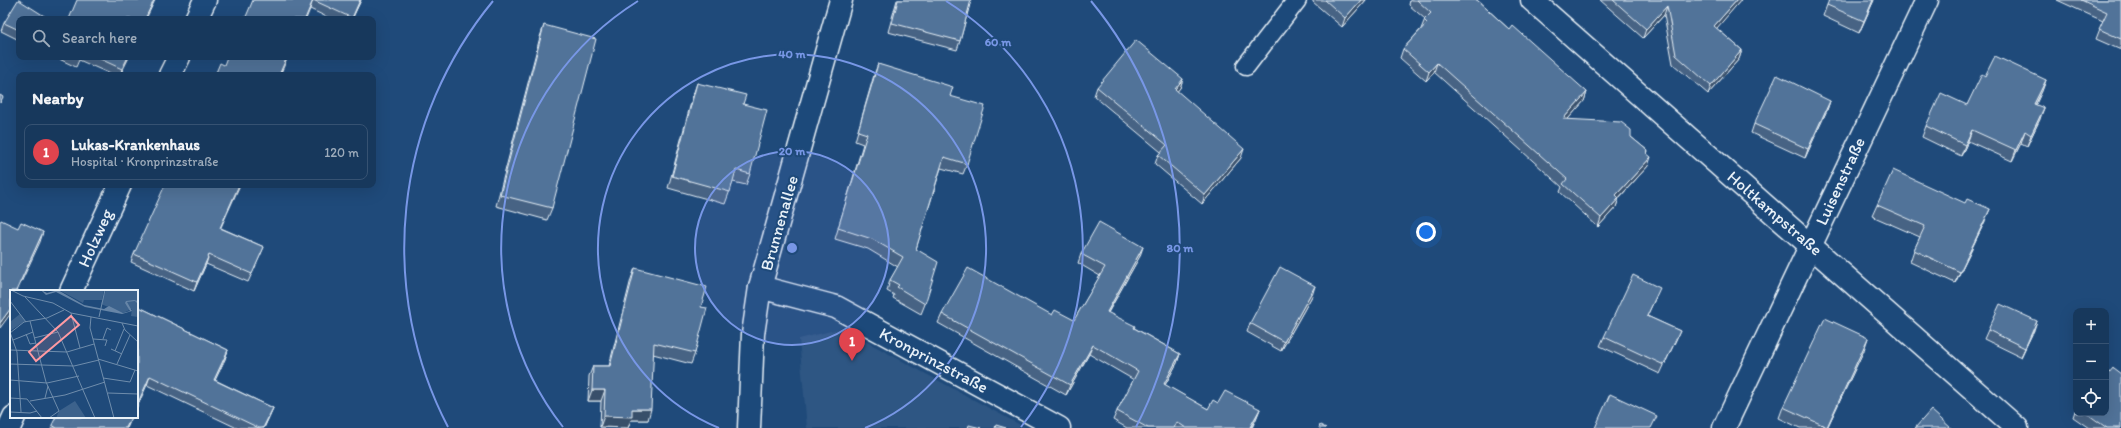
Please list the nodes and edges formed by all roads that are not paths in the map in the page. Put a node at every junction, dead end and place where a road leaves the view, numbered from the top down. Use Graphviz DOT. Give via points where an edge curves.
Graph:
graph roads {
  1 [pos="205,0"];
  2 [pos="841,0"];
  3 [pos="1297,0"];
  4 [pos="1532,0"];
  5 [pos="1926,0"];
  6 [pos="197,16"];
  7 [pos="178,60"];
  8 [pos="1246,66"];
  9 [pos="172,72"];
  10 [pos="119,188"];
  11 [pos="1810,245"];
  12 [pos="760,288"];
  13 [pos="71,290"];
  14 [pos="14,418"];
  15 [pos="9,428"];
  16 [pos="749,428"];
  17 [pos="1058,428"];
  18 [pos="1724,428"];
  19 [pos="2017,428"];
  1 -- 6 [label="street"];
  2 -- 12 [label="street, Brunnenallee"];
  3 -- 8 [label="lane"];
  4 -- 11 [label="street, Holtkampstraße"];
  5 -- 11 [label="street, Luisenstraße"];
  7 -- 9 [label="street"];
  10 -- 13 [label="street, Holzweg"];
  11 -- 18 [label="street, Luisenstraße"];
  11 -- 19 [label="street, Holtkampstraße"];
  12 -- 16 [label="street, Brunnenallee" via="753,334"];
  12 -- 17 [label="street, Kronprinzstraße" via="836,307"];
  14 -- 15 [label="street"];
}
